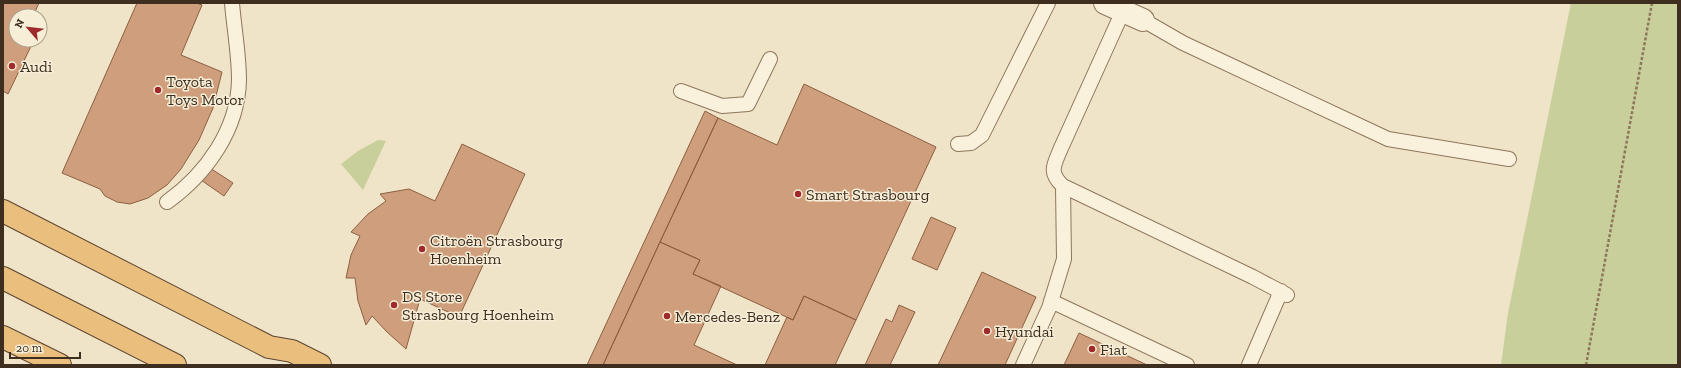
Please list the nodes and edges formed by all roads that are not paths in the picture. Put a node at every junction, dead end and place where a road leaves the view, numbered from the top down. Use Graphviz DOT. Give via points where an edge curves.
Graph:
graph roads {
  1 [pos="232,3"];
  2 [pos="1048,3"];
  3 [pos="1114,7"];
  4 [pos="1143,20"];
  5 [pos="770,59"];
  6 [pos="681,91"];
  7 [pos="958,144"];
  8 [pos="1508,159"];
  9 [pos="1063,186"];
  10 [pos="167,202"];
  11 [pos="3,211"];
  12 [pos="3,278"];
  13 [pos="1051,301"];
  14 [pos="3,337"];
  15 [pos="269,347"];
  16 [pos="60,365"];
  17 [pos="175,365"];
  18 [pos="290,365"];
  19 [pos="320,365"];
  20 [pos="1023,365"];
  21 [pos="1187,365"];
  22 [pos="1249,365"];
  1 -- 10 [label="lane" via="238,81 229,124 213,156 202,170 182,192"];
  2 -- 7 [label="lane" via="982,135 971,143"];
  3 -- 4 [label="street"];
  3 -- 9 [label="lane" via="1052,168 1055,178"];
  4 -- 8 [label="lane" via="1183,43 1388,139"];
  5 -- 6 [label="lane" via="748,104 722,106"];
  9 -- 13 [label="lane" via="1064,259"];
  9 -- 22 [label="lane" via="1284,293"];
  11 -- 15 [label="highway"];
  12 -- 17 [label="highway"];
  13 -- 20 [label="lane"];
  13 -- 21 [label="lane"];
  14 -- 16 [label="highway"];
  15 -- 18 [label="highway"];
  15 -- 19 [label="highway" via="292,351"];
}
